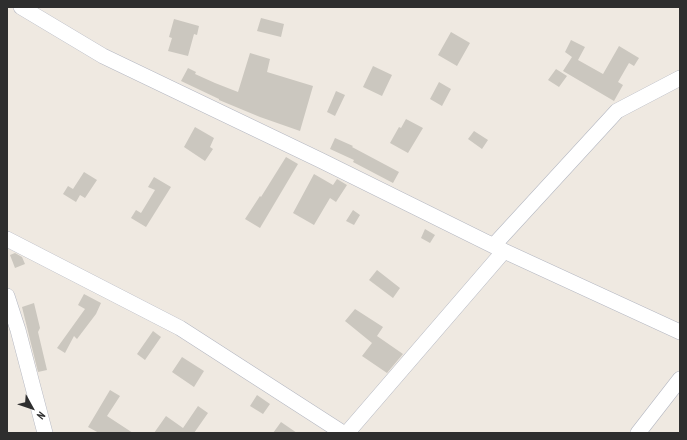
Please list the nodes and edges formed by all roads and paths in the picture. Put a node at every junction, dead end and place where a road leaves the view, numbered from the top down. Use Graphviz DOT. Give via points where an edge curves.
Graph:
graph roads {
  1 [pos="21,7"];
  2 [pos="680,78"];
  3 [pos="7,239"];
  4 [pos="499,248"];
  5 [pos="7,296"];
  6 [pos="680,332"];
  7 [pos="680,379"];
  8 [pos="45,433"];
  9 [pos="343,433"];
  10 [pos="347,433"];
  11 [pos="638,433"];
  1 -- 4 [label="street" via="103,56"];
  2 -- 4 [label="street" via="617,111"];
  3 -- 9 [label="street" via="180,328"];
  4 -- 6 [label="street"];
  4 -- 10 [label="street"];
  5 -- 8 [label="street"];
  7 -- 11 [label="street"];
}
